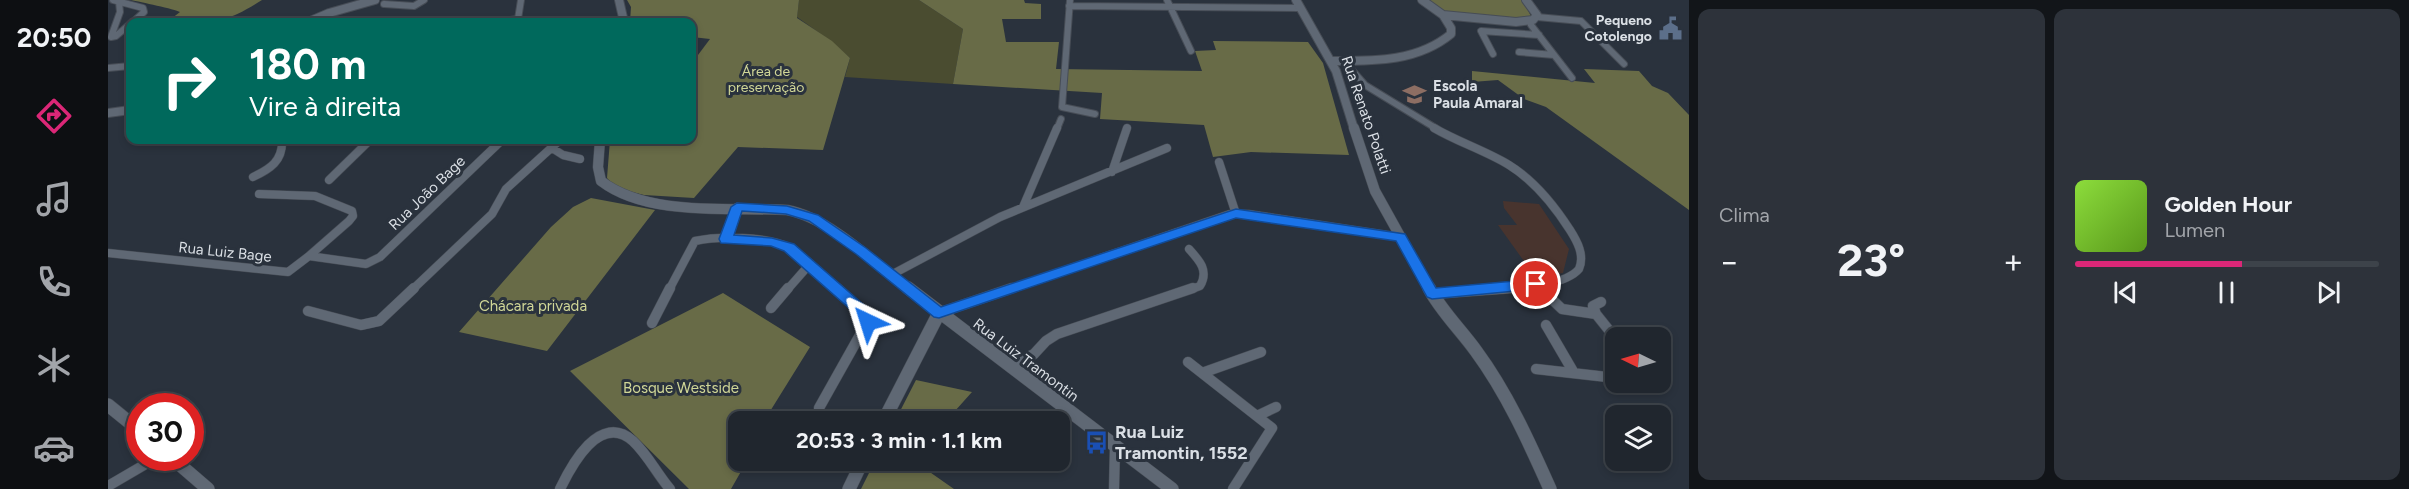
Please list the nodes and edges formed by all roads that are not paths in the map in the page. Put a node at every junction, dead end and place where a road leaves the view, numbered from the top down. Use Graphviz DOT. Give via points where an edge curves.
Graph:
graph roads {
  1 [pos="375,0"];
  2 [pos="424,0"];
  3 [pos="521,0"];
  4 [pos="619,0"];
  5 [pos="1167,0"];
  6 [pos="1422,0"];
  7 [pos="1526,0"];
  8 [pos="116,1"];
  9 [pos="1069,3"];
  10 [pos="1127,3"];
  11 [pos="384,4"];
  12 [pos="1297,4"];
  13 [pos="1171,7"];
  14 [pos="1443,15"];
  15 [pos="1537,17"];
  16 [pos="137,18"];
  17 [pos="317,18"];
  18 [pos="518,18"];
  19 [pos="623,18"];
  20 [pos="1496,20"];
  21 [pos="1531,25"];
  22 [pos="126,28"];
  23 [pos="1504,32"];
  24 [pos="1539,35"];
  25 [pos="1191,51"];
  26 [pos="1519,51"];
  27 [pos="1493,54"];
  28 [pos="1554,54"];
  29 [pos="1332,61"];
  30 [pos="1344,61"];
  31 [pos="1624,64"];
  32 [pos="126,66"];
  33 [pos="108,68"];
  34 [pos="1336,71"];
  35 [pos="1350,72"];
  36 [pos="1572,78"];
  37 [pos="126,111"];
  38 [pos="108,113"];
  39 [pos="1095,114"];
  40 [pos="1061,119"];
  41 [pos="1127,128"];
  42 [pos="282,144"];
  43 [pos="366,144"];
  44 [pos="498,144"];
  45 [pos="556,144"];
  46 [pos="600,144"];
  47 [pos="552,148"];
  48 [pos="1167,148"];
  49 [pos="580,159"];
  50 [pos="1219,162"];
  51 [pos="1112,172"];
  52 [pos="253,177"];
  53 [pos="328,180"];
  54 [pos="259,194"];
  55 [pos="737,207"];
  56 [pos="1023,207"];
  57 [pos="1236,214"];
  58 [pos="1400,237"];
  59 [pos="726,239"];
  60 [pos="1189,249"];
  61 [pos="108,253"];
  62 [pos="309,256"];
  63 [pos="809,265"];
  64 [pos="891,275"];
  65 [pos="1536,284"];
  66 [pos="1432,294"];
  67 [pos="1601,302"];
  68 [pos="771,308"];
  69 [pos="308,311"];
  70 [pos="939,313"];
  71 [pos="1596,314"];
  72 [pos="652,323"];
  73 [pos="1546,326"];
  74 [pos="1606,327"];
  75 [pos="1261,352"];
  76 [pos="1188,362"];
  77 [pos="1008,366"];
  78 [pos="1536,369"];
  79 [pos="1202,373"];
  80 [pos="1574,373"];
  81 [pos="1605,377"];
  82 [pos="108,406"];
  83 [pos="1276,407"];
  84 [pos="819,408"];
  85 [pos="889,411"];
  86 [pos="1257,416"];
  87 [pos="126,420"];
  88 [pos="1115,446"];
  89 [pos="134,471"];
  90 [pos="187,471"];
  91 [pos="858,471"];
  92 [pos="108,486"];
  93 [pos="208,489"];
  94 [pos="560,489"];
  95 [pos="670,489"];
  96 [pos="849,489"];
  97 [pos="1114,489"];
  98 [pos="1172,489"];
  99 [pos="1233,489"];
  100 [pos="1550,489"];
  1 -- 17 [label="main road"];
  2 -- 11 [label="street" via="414,6"];
  3 -- 18 [label="street"];
  4 -- 19 [label="main road"];
  5 -- 13 [label="street"];
  6 -- 14 [label="main road"];
  7 -- 15 [label="main road"];
  8 -- 16 [label="street" via="143,8"];
  8 -- 22 [label="street" via="120,12 111,37"];
  9 -- 10 [label="street"];
  9 -- 39 [label="street" via="1063,108"];
  10 -- 13 [label="street"];
  12 -- 13 [label="street"];
  12 -- 29 [label="main road, Rua Renato Polatti"];
  13 -- 25 [label="street"];
  14 -- 20 [label="main road"];
  14 -- 30 [label="main road" via="1450,34 1421,51 1395,59"];
  15 -- 20 [label="main road" via="1525,22"];
  15 -- 31 [label="street" via="1581,21"];
  20 -- 23 [label="street"];
  21 -- 24 [label="street"];
  23 -- 24 [label="street"];
  23 -- 27 [label="street" via="1481,31"];
  24 -- 28 [label="street"];
  26 -- 28 [label="street"];
  28 -- 36 [label="street"];
  29 -- 30 [label="main road"];
  29 -- 34 [label="main road, Rua Renato Polatti"];
  30 -- 35 [label="street"];
  32 -- 33 [label="street"];
  34 -- 35 [label="street"];
  34 -- 58 [label="main road, Rua Renato Polatti" via="1369,176"];
  35 -- 65 [label="street" via="1440,131 1509,165 1535,186 1574,237 1582,261 1568,278"];
  37 -- 38 [label="main road"];
  40 -- 56 [label="street"];
  41 -- 51 [label="street"];
  42 -- 52 [label="street" via="280,159"];
  43 -- 53 [label="street"];
  44 -- 62 [label="street, Rua João Bage" via="377,260 369,263"];
  45 -- 47 [label="street"];
  46 -- 55 [label="main road, Rua Luiz Tramontin" via="598,175 612,192 644,202"];
  47 -- 49 [label="street"];
  47 -- 69 [label="street" via="506,189 492,214 379,321 361,324"];
  48 -- 51 [label="street"];
  50 -- 57 [label="street"];
  51 -- 56 [label="street"];
  54 -- 62 [label="street, Rua Luiz Bage" via="315,196 352,211 349,221"];
  55 -- 59 [label="street"];
  55 -- 64 [label="main road, Rua Luiz Tramontin" via="804,213"];
  56 -- 64 [label="street"];
  57 -- 58 [label="street"];
  57 -- 70 [label="street"];
  58 -- 66 [label="main road, Rua Renato Polatti"];
  59 -- 63 [label="street" via="778,243"];
  59 -- 72 [label="street" via="693,243"];
  60 -- 77 [label="street" via="1204,268 1205,278 1200,286 1057,334 1034,354"];
  61 -- 62 [label="street, Rua Luiz Bage" via="288,272"];
  63 -- 68 [label="street"];
  63 -- 84 [label="street" via="869,319"];
  64 -- 70 [label="main road, Rua Luiz Tramontin"];
  65 -- 66 [label="street"];
  65 -- 71 [label="street" via="1562,309"];
  66 -- 100 [label="main road, Rua Renato Polatti" via="1498,386"];
  67 -- 71 [label="street" via="1593,306"];
  70 -- 77 [label="main road, Rua Luiz Tramontin"];
  70 -- 85 [label="main road"];
  71 -- 74 [label="street"];
  73 -- 80 [label="street"];
  75 -- 79 [label="street"];
  76 -- 79 [label="street"];
  77 -- 88 [label="main road, Rua Luiz Tramontin"];
  78 -- 80 [label="street"];
  79 -- 86 [label="street"];
  80 -- 81 [label="street"];
  82 -- 87 [label="main road"];
  83 -- 86 [label="street"];
  86 -- 99 [label="street" via="1272,428"];
  88 -- 97 [label="street"];
  88 -- 98 [label="main road, Rua Luiz Tramontin"];
  89 -- 92 [label="street"];
  90 -- 93 [label="main road"];
  91 -- 96 [label="main road"];
  94 -- 95 [label="street" via="590,441 615,434 627,435 637,445"];
}
